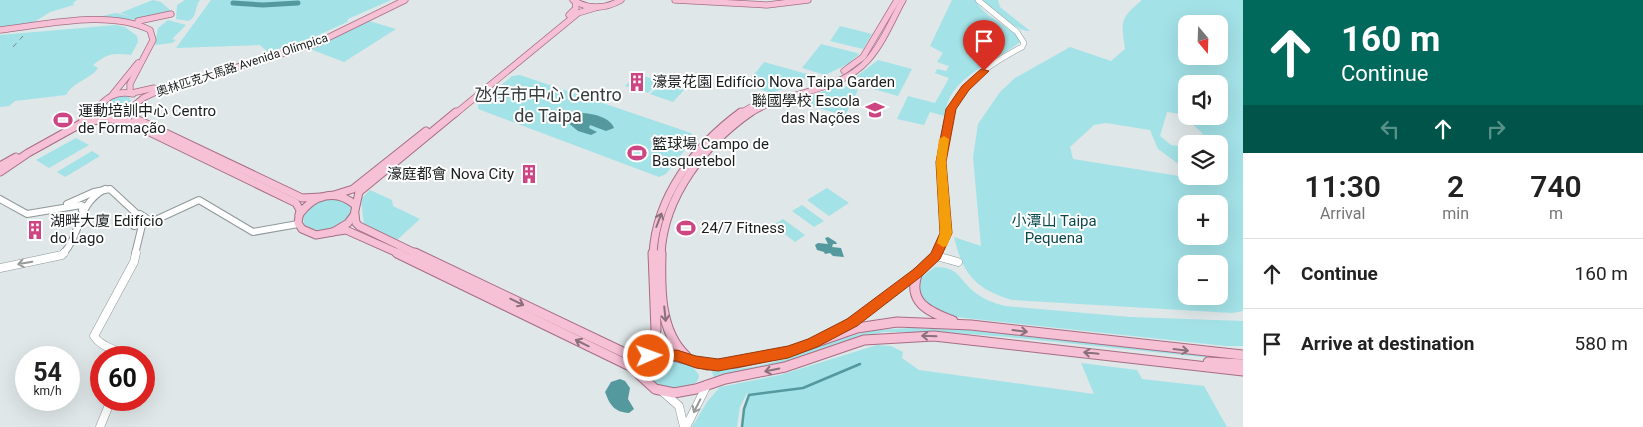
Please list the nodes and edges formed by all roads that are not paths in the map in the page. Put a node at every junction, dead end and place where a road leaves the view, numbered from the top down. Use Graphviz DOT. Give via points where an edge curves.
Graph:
graph roads {
  1 [pos="396,0"];
  2 [pos="405,0"];
  3 [pos="675,0"];
  4 [pos="808,0"];
  5 [pos="896,0"];
  6 [pos="903,0"];
  7 [pos="978,0"];
  8 [pos="574,1"];
  9 [pos="621,1"];
  10 [pos="735,2"];
  11 [pos="598,7"];
  12 [pos="370,16"];
  13 [pos="362,20"];
  14 [pos="128,21"];
  15 [pos="0,30"];
  16 [pos="152,33"];
  17 [pos="148,51"];
  18 [pos="137,71"];
  19 [pos="130,72"];
  20 [pos="131,92"];
  21 [pos="113,94"];
  22 [pos="132,108"];
  23 [pos="96,109"];
  24 [pos="99,119"];
  25 [pos="110,119"];
  26 [pos="0,166"];
  27 [pos="0,172"];
  28 [pos="105,189"];
  29 [pos="334,195"];
  30 [pos="321,197"];
  31 [pos="0,199"];
  32 [pos="355,205"];
  33 [pos="60,208"];
  34 [pos="129,208"];
  35 [pos="82,211"];
  36 [pos="355,214"];
  37 [pos="299,219"];
  38 [pos="139,224"];
  39 [pos="259,231"];
  40 [pos="332,232"];
  41 [pos="936,256"];
  42 [pos="958,262"];
  43 [pos="0,268"];
  44 [pos="918,272"];
  45 [pos="972,325"];
  46 [pos="812,343"];
  47 [pos="104,346"];
  48 [pos="1243,355"];
  49 [pos="648,357"];
  50 [pos="1139,358"];
  51 [pos="689,359"];
  52 [pos="1239,364"];
  53 [pos="1243,371"];
  54 [pos="638,373"];
  55 [pos="707,385"];
  56 [pos="663,392"];
  57 [pos="107,411"];
  58 [pos="100,427"];
  59 [pos="685,427"];
  1 -- 12 [label="main road, 奧林匹克大馬路 Avenida Olímpica"];
  2 -- 12 [label="main road, 奧林匹克大馬路 Avenida Olímpica"];
  3 -- 10 [label="main road"];
  4 -- 10 [label="main road" via="774,4"];
  49 -- 5 [label="main road, one-way" via="656,332 653,244 669,197 686,168 715,133 750,106 855,65"];
  6 -- 51 [label="main road, one-way" via="864,65 841,78 752,112 716,142 685,183 665,228 661,263 667,328 674,344"];
  7 -- 41 [label="street" via="987,11 1019,32 1024,43 974,79 951,109 941,162 946,233"];
  8 -- 11 [label="main road"];
  8 -- 29 [label="main road" via="576,8 573,12 353,189"];
  9 -- 11 [label="main road"];
  11 -- 32 [label="main road" via="578,13 359,192"];
  12 -- 13 [label="main road, 奧林匹克大馬路 Avenida Olímpica"];
  13 -- 20 [label="main road, 奧林匹克大馬路 Avenida Olímpica" via="297,46 148,91"];
  13 -- 22 [label="main road, 奧林匹克大馬路 Avenida Olímpica" via="334,36 300,49 164,88"];
  14 -- 15 [label="main road" via="104,20"];
  14 -- 16 [label="main road" via="145,26"];
  14 -- 16 [label="main road" via="171,14 156,23"];
  16 -- 17 [label="main road"];
  17 -- 18 [label="main road"];
  17 -- 19 [label="main road"];
  18 -- 19 [label="main road"];
  18 -- 20 [label="main road" via="130,84"];
  19 -- 21 [label="main road"];
  20 -- 21 [label="main road, 奧林匹克大馬路 Avenida Olímpica"];
  20 -- 22 [label="main road" via="135,96"];
  21 -- 23 [label="main road"];
  22 -- 25 [label="main road, 奧林匹克大馬路 Avenida Olímpica"];
  22 -- 30 [label="main road" via="136,119 302,198"];
  23 -- 24 [label="main road" via="95,116"];
  23 -- 26 [label="main road" via="87,118"];
  24 -- 25 [label="main road"];
  24 -- 27 [label="main road" via="82,123"];
  25 -- 37 [label="main road" via="129,122 296,203 300,210"];
  28 -- 33 [label="street"];
  28 -- 34 [label="street" via="114,191"];
  28 -- 35 [label="street" via="93,195"];
  29 -- 30 [label="main road"];
  29 -- 32 [label="main road" via="346,197"];
  30 -- 37 [label="main road" via="309,204"];
  31 -- 33 [label="street" via="24,213"];
  32 -- 36 [label="main road"];
  33 -- 35 [label="street" via="80,205"];
  34 -- 38 [label="street"];
  34 -- 38 [label="street" via="137,214"];
  35 -- 43 [label="street, one-way" via="68,249 62,255"];
  36 -- 40 [label="main road"];
  36 -- 49 [label="main road, one-way" via="359,226 628,355"];
  37 -- 39 [label="street"];
  37 -- 40 [label="main road" via="302,229 311,234"];
  38 -- 39 [label="street" via="199,200 249,231"];
  38 -- 39 [label="street" via="196,198"];
  38 -- 47 [label="street" via="134,262 94,336"];
  54 -- 40 [label="main road, one-way" via="630,366 352,231"];
  41 -- 42 [label="street"];
  41 -- 44 [label="street"];
  44 -- 45 [label="main road" via="912,289 923,306 940,316"];
  44 -- 46 [label="street" via="852,322"];
  45 -- 46 [label="main road" via="934,322 874,324"];
  45 -- 48 [label="main road, one-way"];
  46 -- 51 [label="main road" via="788,352 736,363 707,365"];
  49 -- 51 [label="main road" via="666,354"];
  49 -- 54 [label="main road" via="640,363"];
  50 -- 52 [label="main road"];
  50 -- 53 [label="main road"];
  50 -- 55 [label="main road, one-way" via="908,336 864,340 785,367 724,378"];
  54 -- 56 [label="main road" via="647,384"];
  55 -- 56 [label="main road" via="685,392"];
  55 -- 59 [label="street, one-way"];
  56 -- 59 [label="street" via="680,406"];
  57 -- 58 [label="street"];
}
